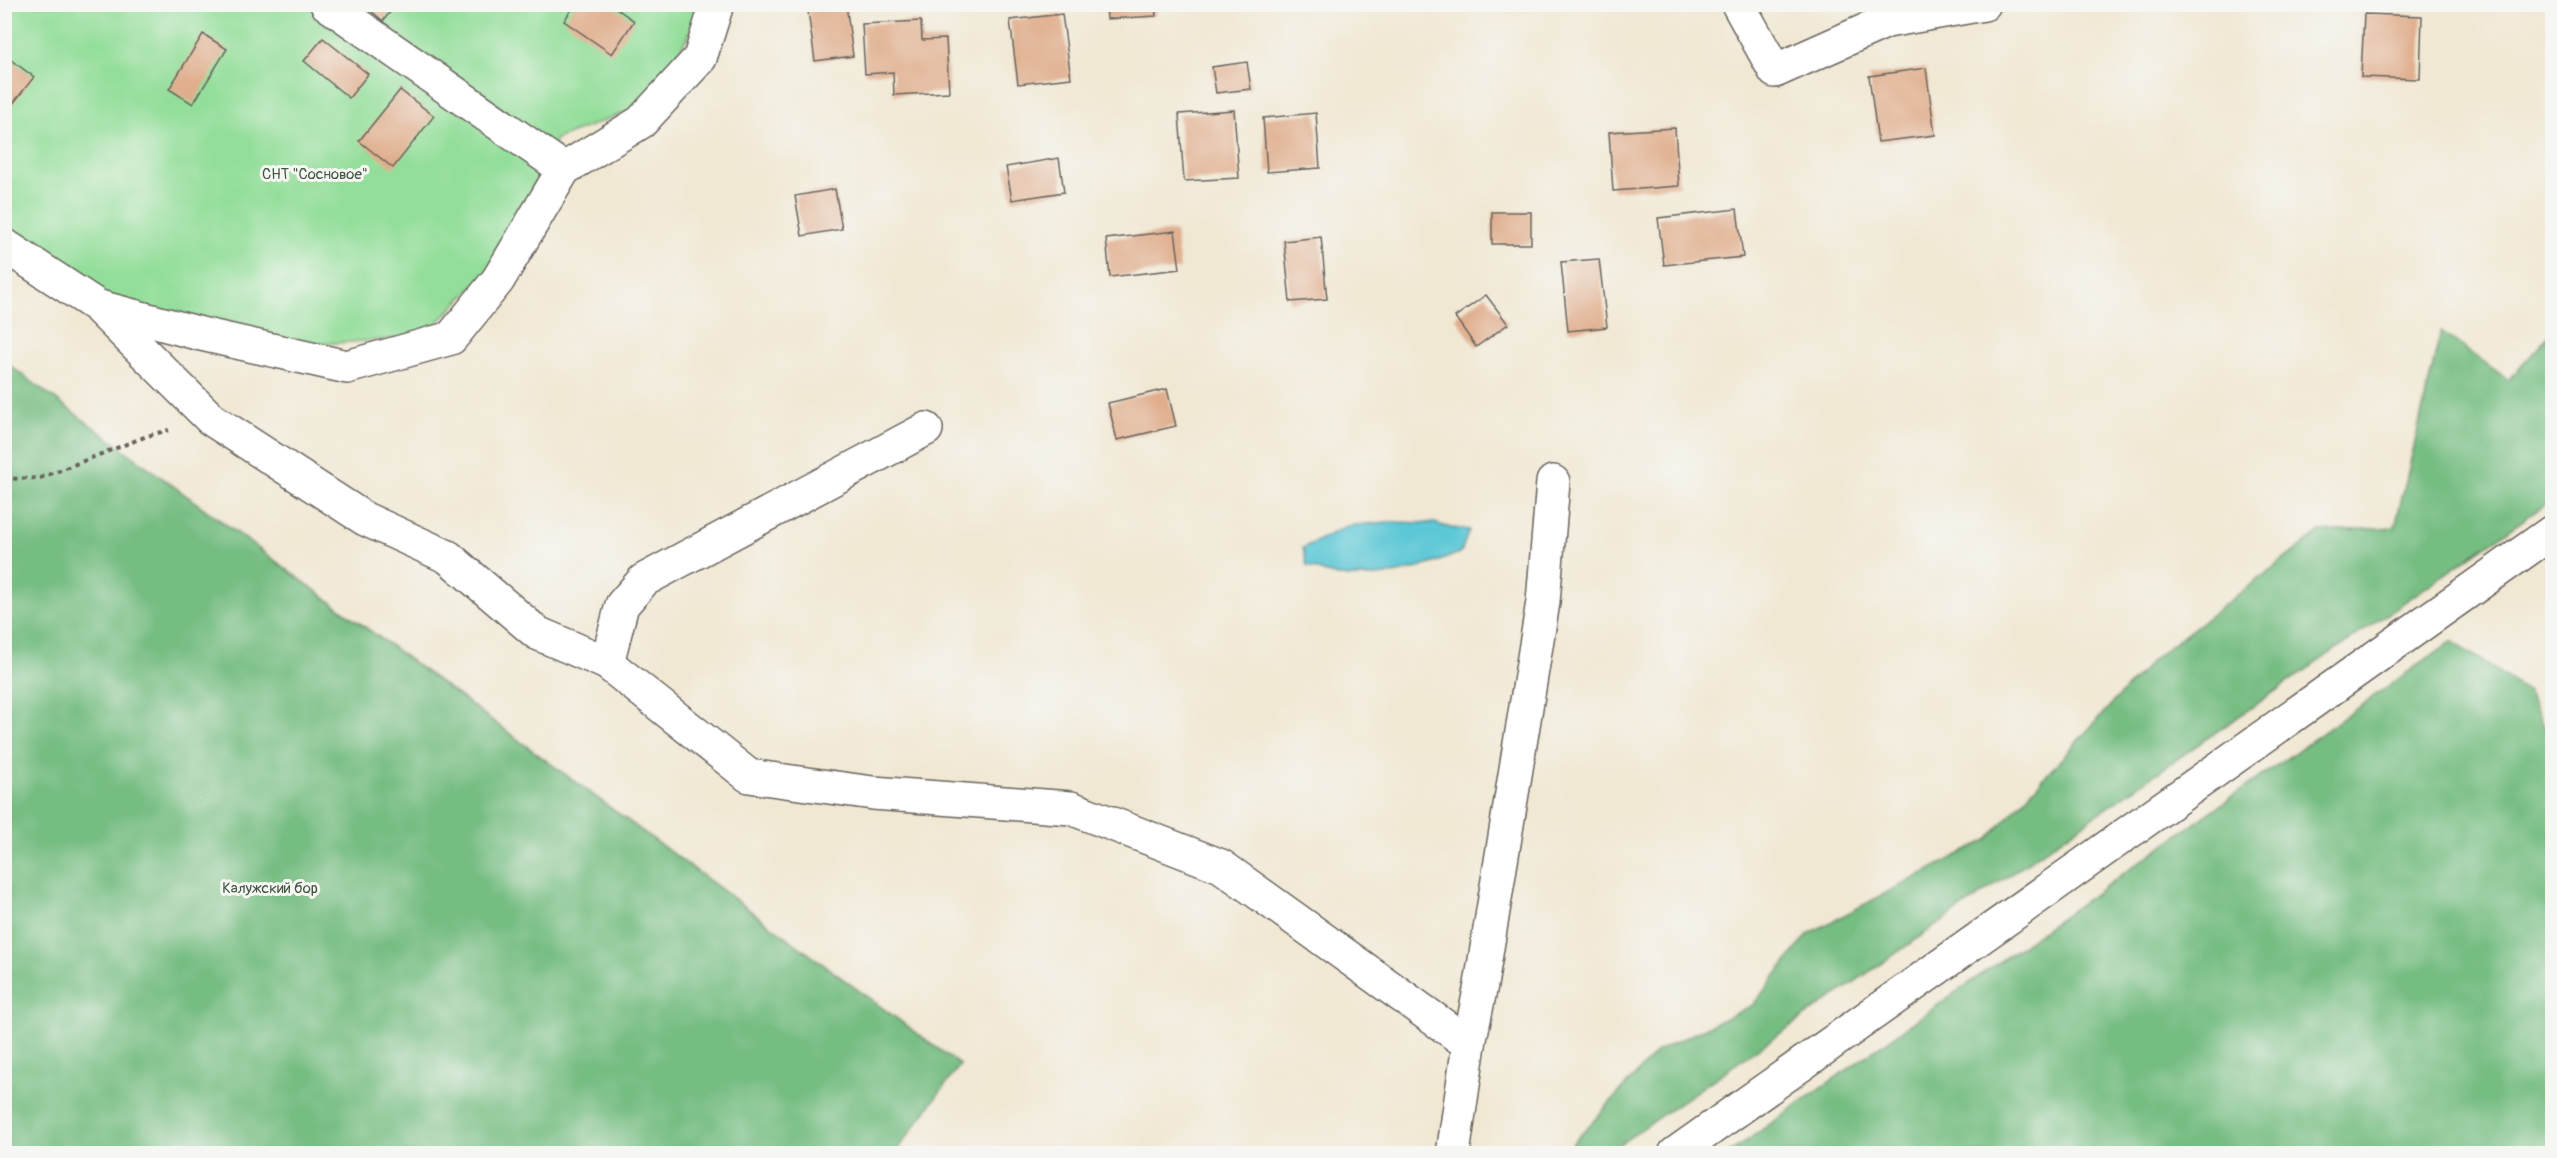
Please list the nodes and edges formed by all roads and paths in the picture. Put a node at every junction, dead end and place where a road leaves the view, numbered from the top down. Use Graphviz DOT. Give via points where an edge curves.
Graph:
graph roads {
  1 [pos="327,4"];
  2 [pos="717,4"];
  3 [pos="1738,4"];
  4 [pos="1984,4"];
  5 [pos="564,169"];
  6 [pos="4,245"];
  7 [pos="97,306"];
  8 [pos="211,419"];
  9 [pos="926,429"];
  10 [pos="4,479"];
  11 [pos="1553,482"];
  12 [pos="2553,532"];
  13 [pos="607,663"];
  14 [pos="1469,1044"];
  15 [pos="1453,1154"];
  16 [pos="1676,1154"];
  1 -- 5 [label="street"];
  2 -- 5 [label="street" via="700,58 641,122"];
  3 -- 4 [label="street" via="1775,71 1887,21"];
  5 -- 7 [label="street" via="498,280 451,338 347,367"];
  6 -- 7 [label="street"];
  7 -- 8 [label="street"];
  8 -- 10 [label="path" via="147,436 40,478"];
  8 -- 13 [label="street" via="365,519 448,557 537,633"];
  9 -- 13 [label="street" via="644,580 622,605"];
  11 -- 14 [label="street" via="1543,602"];
  12 -- 16 [label="street"];
  13 -- 14 [label="street" via="749,776 873,793 1071,808 1221,866"];
  14 -- 15 [label="street"];
}
